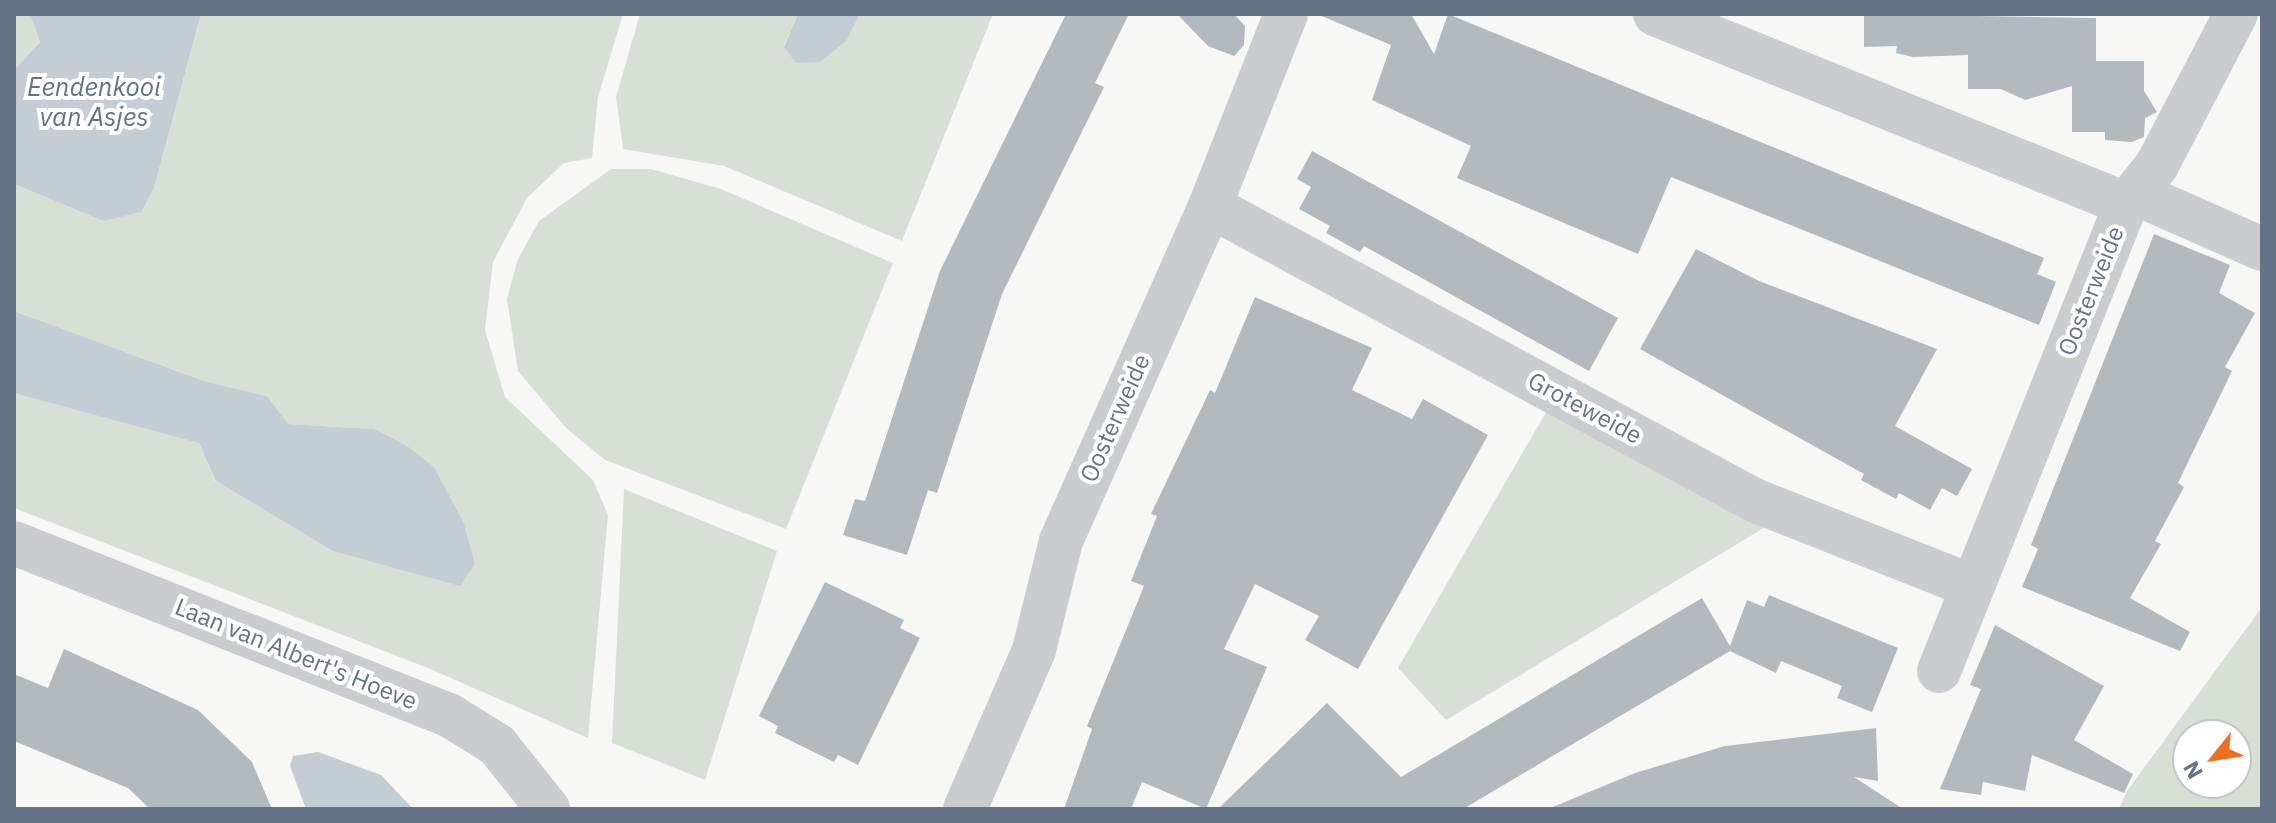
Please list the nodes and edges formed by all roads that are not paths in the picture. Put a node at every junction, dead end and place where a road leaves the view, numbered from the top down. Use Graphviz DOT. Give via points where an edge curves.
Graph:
graph roads {
  1 [pos="1655,14"];
  2 [pos="2236,14"];
  3 [pos="1275,20"];
  4 [pos="2130,199"];
  5 [pos="1210,206"];
  6 [pos="2262,249"];
  7 [pos="14,543"];
  8 [pos="1971,586"];
  9 [pos="1939,671"];
  10 [pos="548,809"];
  11 [pos="965,809"];
  1 -- 4 [label="street, Oosterweide"];
  2 -- 4 [label="street" via="2157,165"];
  3 -- 5 [label="street, Oosterweide"];
  4 -- 6 [label="street"];
  4 -- 8 [label="street, Oosterweide"];
  5 -- 8 [label="street, Groteweide" via="1754,500"];
  5 -- 11 [label="street, Oosterweide" via="1061,541 1034,650"];
  7 -- 10 [label="street, Laan van Albert's Hoeve" via="449,715 497,745"];
  8 -- 9 [label="street, Oosterweide"];
}
